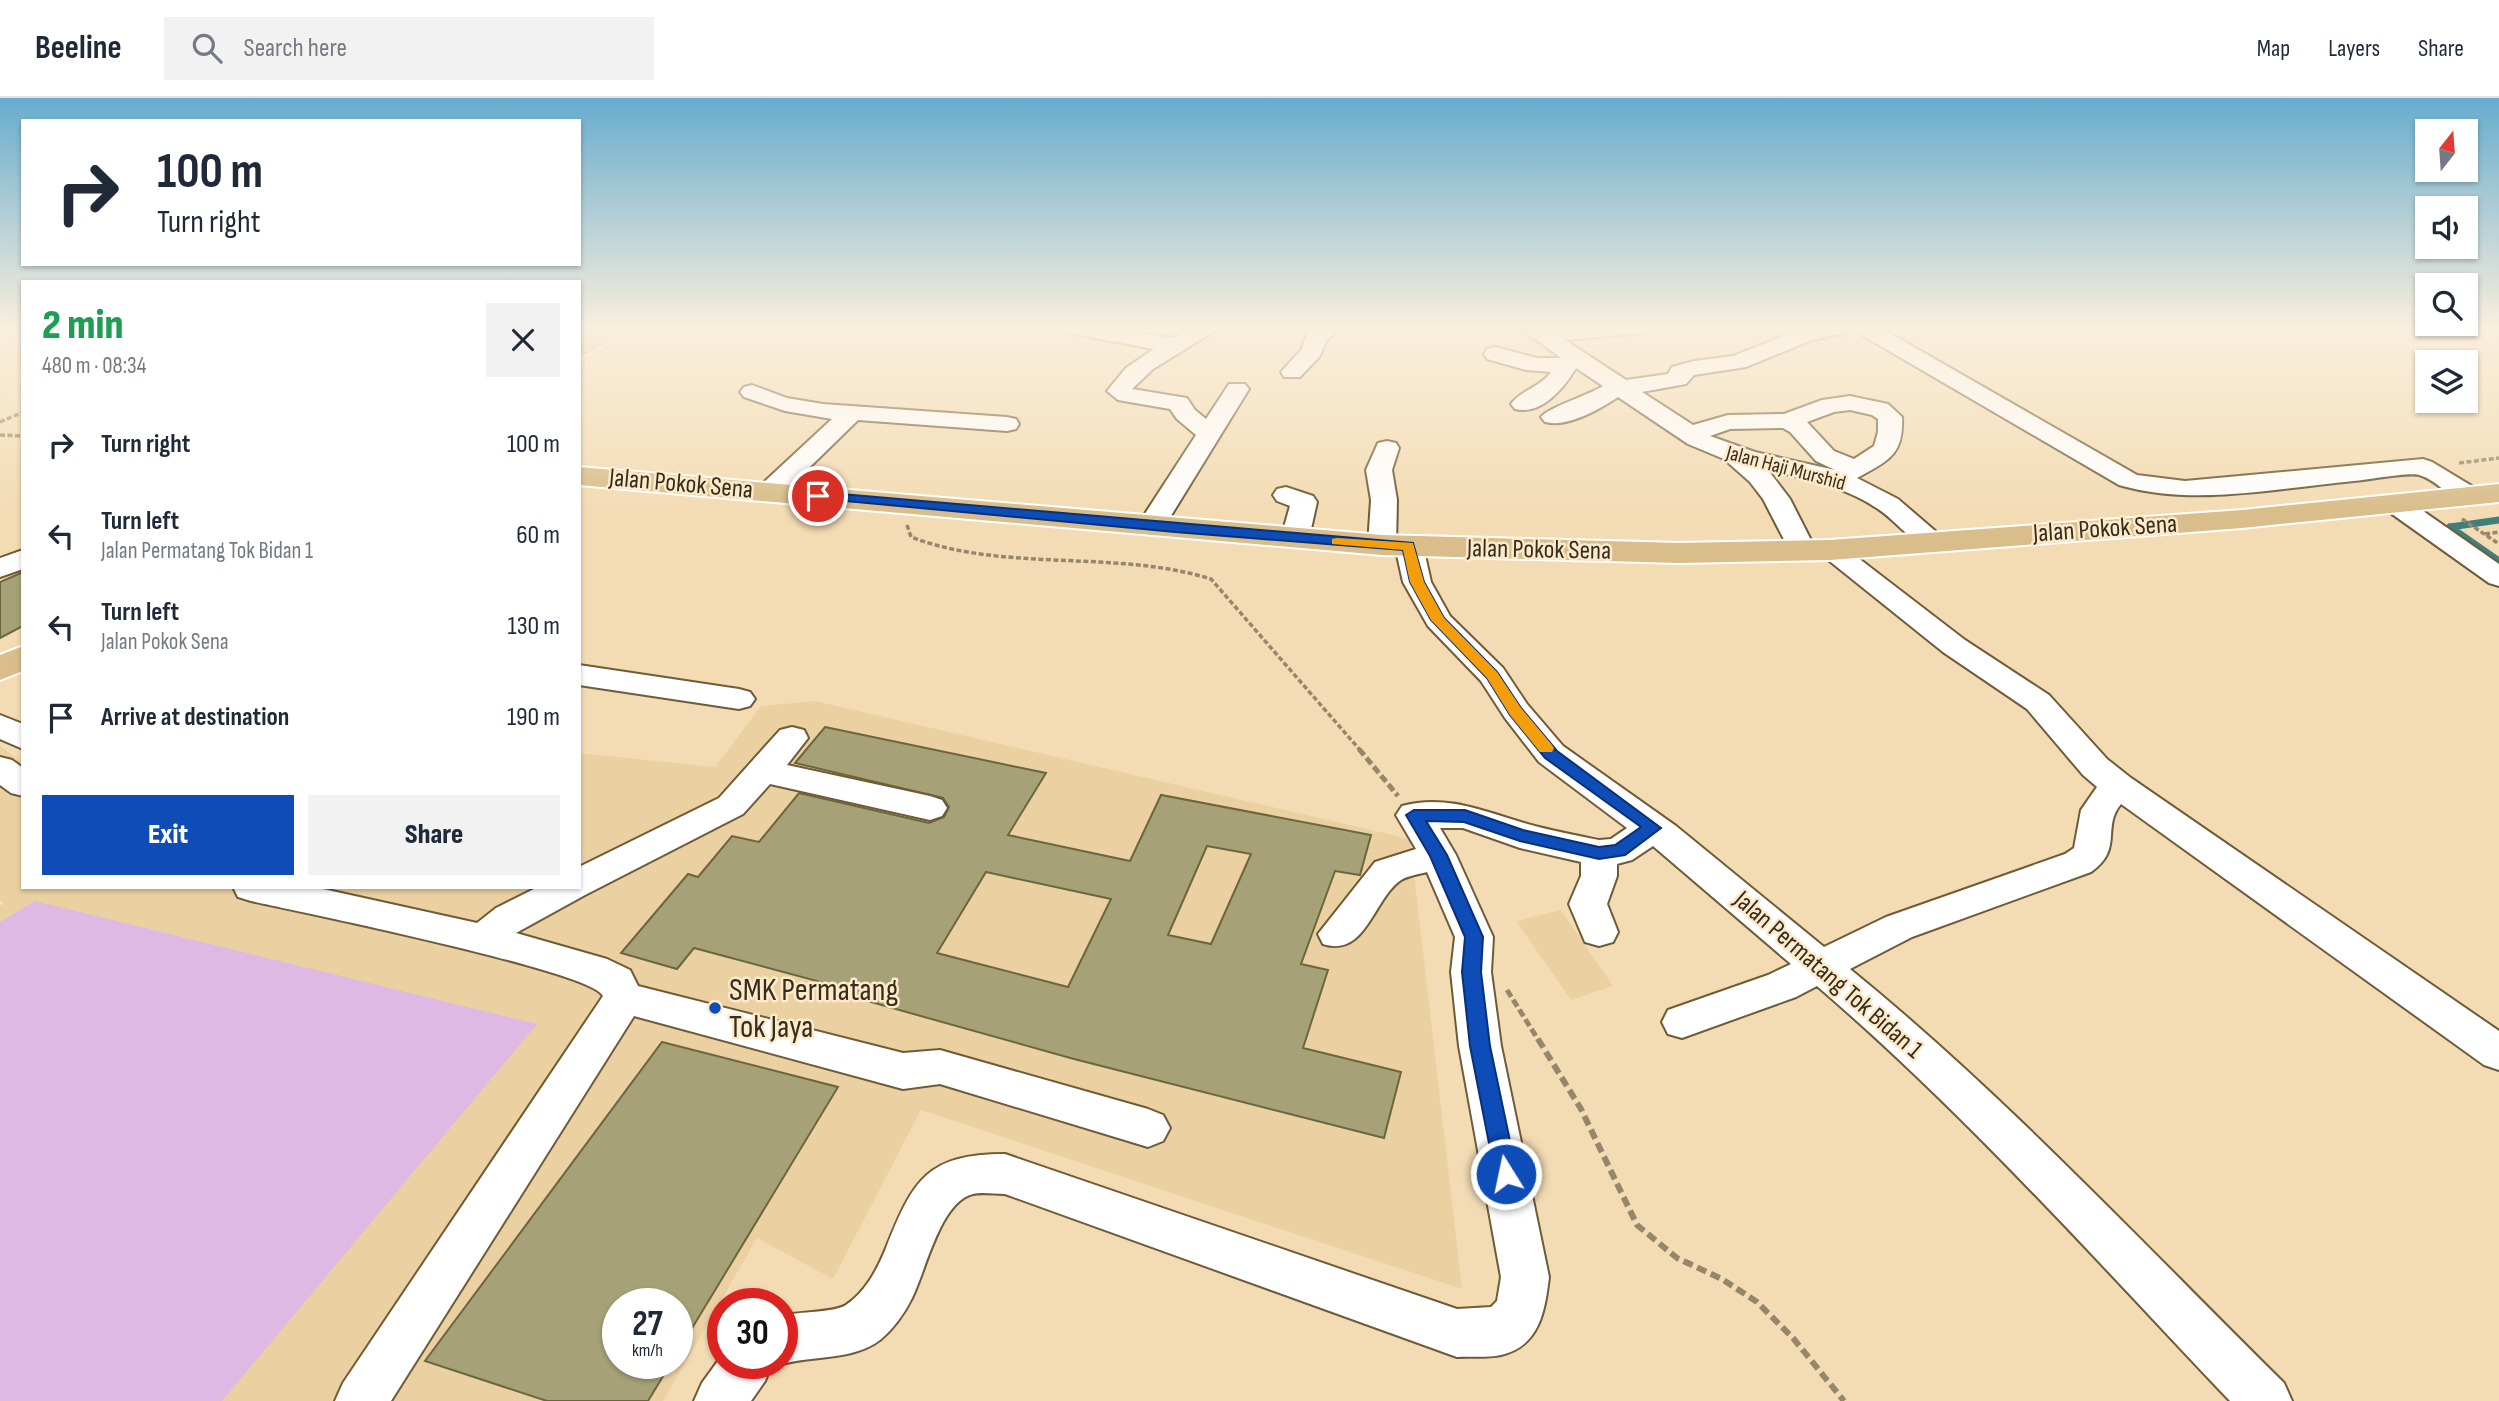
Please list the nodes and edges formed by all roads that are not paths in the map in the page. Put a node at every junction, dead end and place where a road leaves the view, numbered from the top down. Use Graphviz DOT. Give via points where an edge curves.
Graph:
graph roads {
  1 [pos="1120,388"];
  2 [pos="1550,388"];
  3 [pos="1619,388"];
  4 [pos="1621,388"];
  5 [pos="1968,388"];
  6 [pos="1237,389"];
  7 [pos="752,392"];
  8 [pos="1523,404"];
  9 [pos="849,416"];
  10 [pos="1553,418"];
  11 [pos="1787,421"];
  12 [pos="1007,424"];
  13 [pos="1208,433"];
  14 [pos="1689,434"];
  15 [pos="1387,448"];
  16 [pos="1720,451"];
  17 [pos="1845,473"];
  18 [pos="581,476"];
  19 [pos="770,491"];
  20 [pos="2475,492"];
  21 [pos="1286,495"];
  22 [pos="2394,503"];
  23 [pos="1152,526"];
  24 [pos="1295,538"];
  25 [pos="1934,542"];
  26 [pos="1395,546"];
  27 [pos="1817,550"];
  28 [pos="21,559"];
  29 [pos="0,569"];
  30 [pos="2499,577"];
  31 [pos="21,658"];
  32 [pos="0,669"];
  33 [pos="581,675"];
  34 [pos="739,699"];
  35 [pos="0,725"];
  36 [pos="21,737"];
  37 [pos="792,738"];
  38 [pos="0,768"];
  39 [pos="764,771"];
  40 [pos="21,784"];
  41 [pos="2119,786"];
  42 [pos="930,808"];
  43 [pos="1653,828"];
  44 [pos="1599,853"];
  45 [pos="1438,855"];
  46 [pos="581,882"];
  47 [pos="260,889"];
  48 [pos="567,889"];
  49 [pos="1599,932"];
  50 [pos="1337,934"];
  51 [pos="483,939"];
  52 [pos="1822,966"];
  53 [pos="624,998"];
  54 [pos="1682,1022"];
  55 [pos="2499,1053"];
  56 [pos="1148,1128"];
  57 [pos="798,1334"];
  58 [pos="736,1379"];
  59 [pos="361,1401"];
  60 [pos="720,1401"];
  61 [pos="2266,1401"];
  1 -- 13 [label="street" via="1126,395 1179,403"];
  2 -- 8 [label="street"];
  3 -- 10 [label="street"];
  4 -- 14 [label="street, Jalan Haji Murshid"];
  5 -- 20 [label="street" via="2128,480 2149,486 2185,489 2424,467"];
  6 -- 13 [label="street"];
  7 -- 9 [label="street" via="769,400"];
  9 -- 12 [label="street" via="867,413"];
  9 -- 19 [label="street"];
  11 -- 14 [label="street" via="1728,422"];
  11 -- 17 [label="street" via="1799,427"];
  11 -- 17 [label="street" via="1830,405 1850,403 1880,409 1890,417 1890,443 1881,454"];
  13 -- 23 [label="street"];
  14 -- 16 [label="street, Jalan Haji Murshid"];
  15 -- 26 [label="street, Jalan Permatang Tok Bidan 1" via="1378,470"];
  16 -- 17 [label="street, Jalan Haji Murshid"];
  16 -- 27 [label="street" via="1766,482"];
  17 -- 25 [label="street, Jalan Haji Murshid" via="1891,504"];
  18 -- 19 [label="main road, Jalan Pokok Sena"];
  19 -- 23 [label="main road, Jalan Pokok Sena"];
  20 -- 22 [label="main road, Jalan Pokok Sena"];
  21 -- 24 [label="street" via="1304,502"];
  22 -- 25 [label="main road, Jalan Pokok Sena"];
  22 -- 30 [label="street"];
  23 -- 24 [label="main road, Jalan Pokok Sena"];
  24 -- 26 [label="main road, Jalan Pokok Sena"];
  25 -- 27 [label="main road, Jalan Pokok Sena"];
  26 -- 27 [label="main road, Jalan Pokok Sena" via="1679,553"];
  26 -- 43 [label="street, Jalan Permatang Tok Bidan 1" via="1438,620 1492,675 1551,754"];
  27 -- 41 [label="street" via="2038,702 2095,767"];
  28 -- 29 [label="street"];
  31 -- 32 [label="main road"];
  33 -- 34 [label="street"];
  35 -- 36 [label="street"];
  37 -- 39 [label="street"];
  38 -- 40 [label="street"];
  39 -- 42 [label="street"];
  39 -- 46 [label="street" via="731,806"];
  41 -- 52 [label="street" via="2093,816 2091,854 2078,863 1899,927"];
  41 -- 55 [label="street"];
  43 -- 44 [label="street" via="1619,850"];
  43 -- 52 [label="street, Jalan Permatang Tok Bidan 1"];
  44 -- 45 [label="street" via="1520,835 1465,816 1414,815"];
  44 -- 49 [label="street" via="1599,876 1588,904"];
  45 -- 50 [label="street" via="1388,872"];
  45 -- 57 [label="street" via="1474,937 1471,972 1480,1046 1525,1277 1520,1313 1501,1331 1457,1333 986,1171 963,1175 925,1206 895,1280 879,1307 861,1324 837,1334"];
  47 -- 51 [label="street"];
  48 -- 51 [label="street" via="509,918"];
  51 -- 53 [label="street" via="593,970 615,981"];
  52 -- 54 [label="street" via="1782,986"];
  52 -- 61 [label="street, Jalan Permatang Tok Bidan 1" via="1988,1119"];
  53 -- 56 [label="street" via="902,1071 940,1067"];
  53 -- 59 [label="street"];
  58 -- 60 [label="street"];
}
